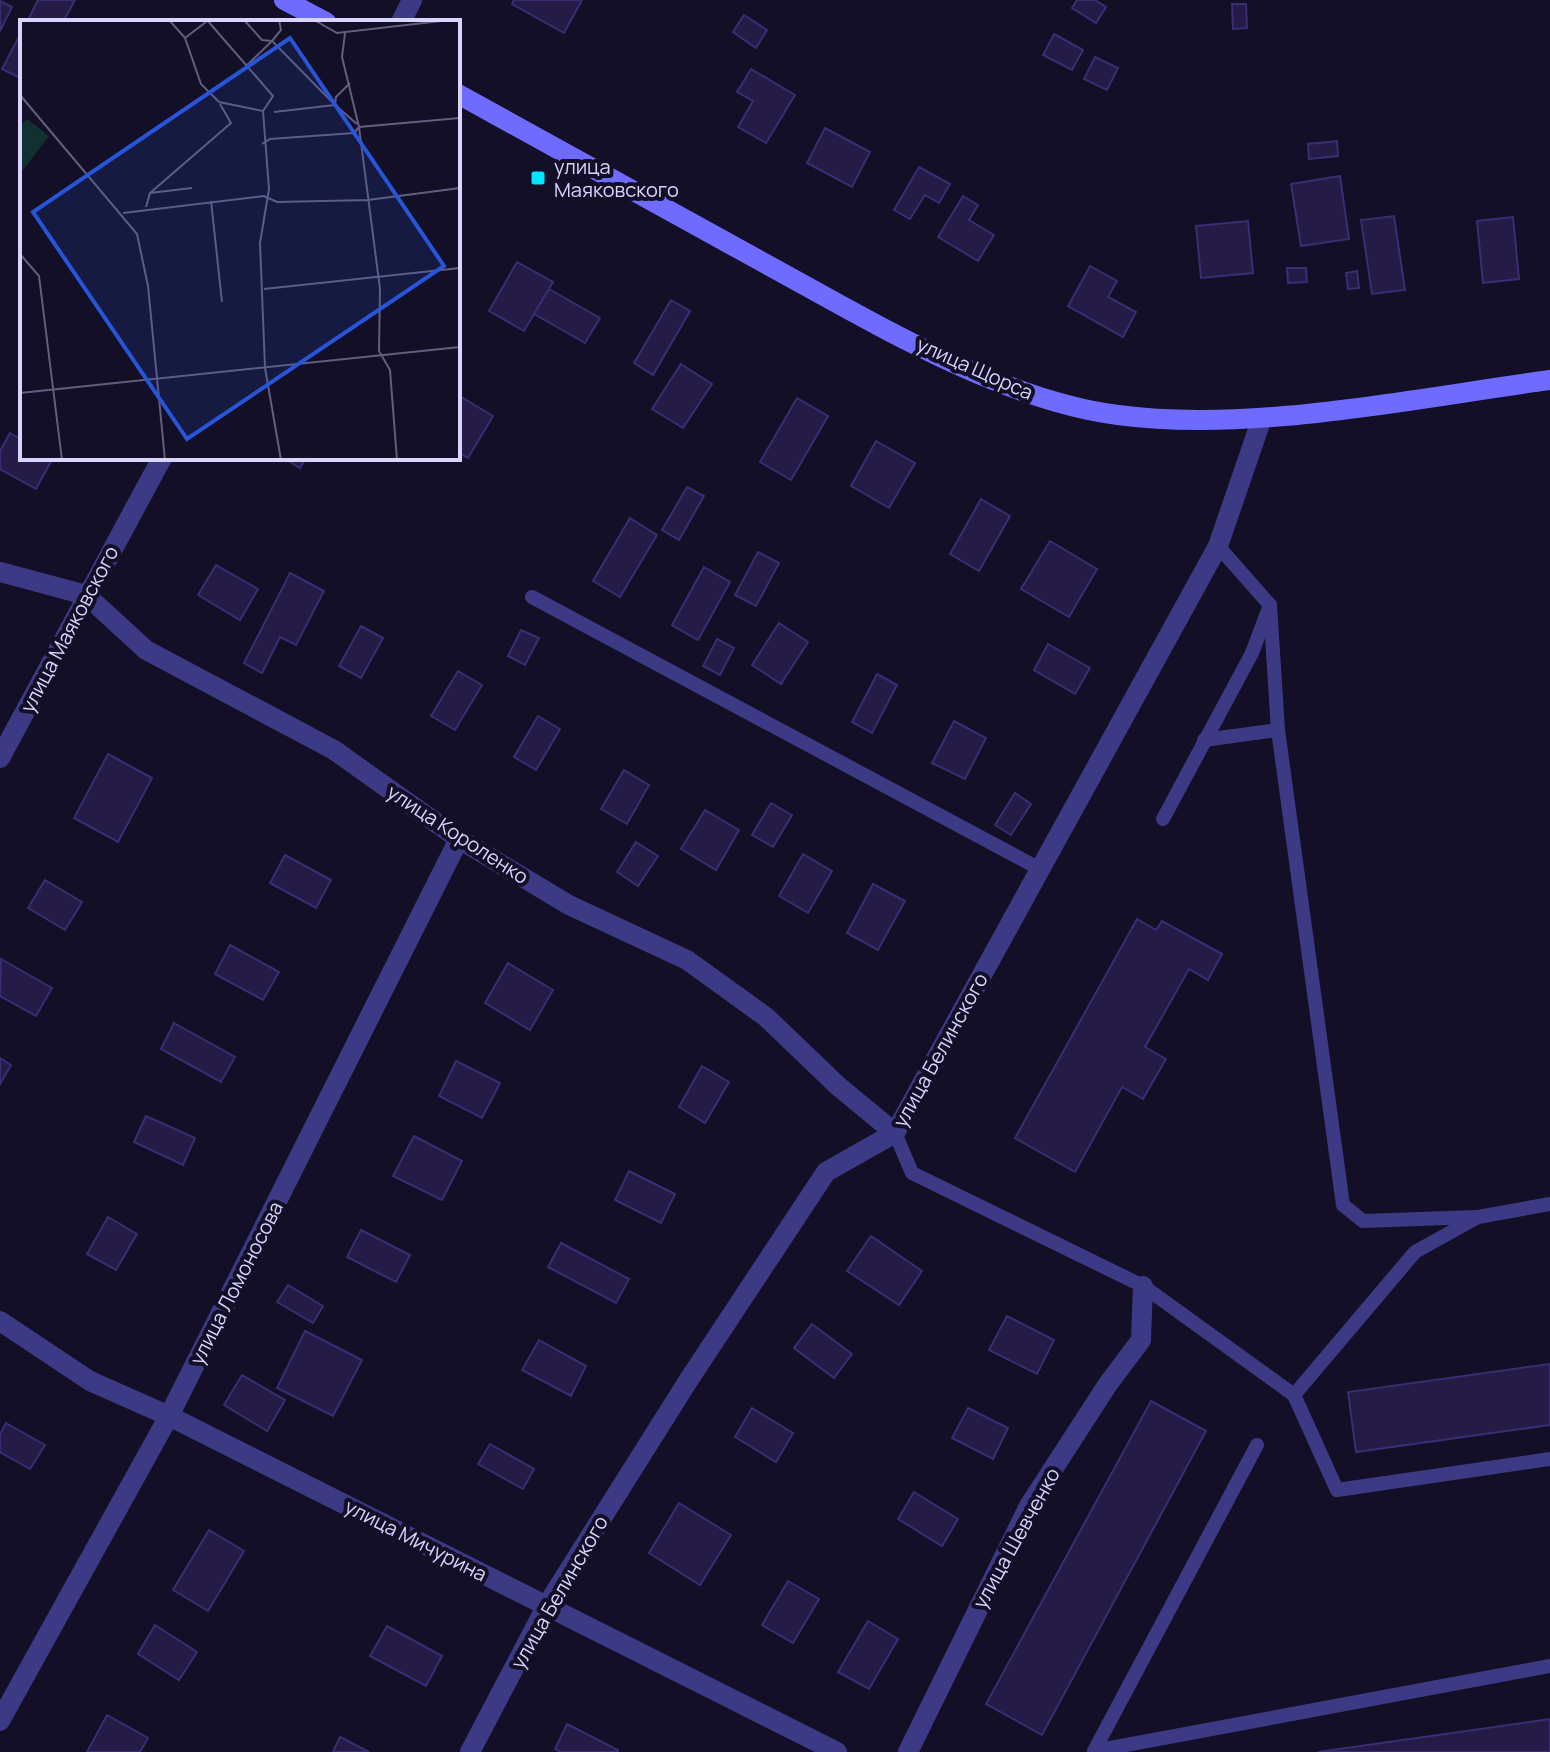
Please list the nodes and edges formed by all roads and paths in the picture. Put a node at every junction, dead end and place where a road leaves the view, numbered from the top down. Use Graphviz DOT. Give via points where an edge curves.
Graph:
graph roads {
  1 [pos="284,0"];
  2 [pos="412,0"];
  3 [pos="322,20"];
  4 [pos="402,20"];
  5 [pos="460,95"];
  6 [pos="1550,380"];
  7 [pos="1262,418"];
  8 [pos="161,460"];
  9 [pos="1218,546"];
  10 [pos="0,572"];
  11 [pos="86,595"];
  12 [pos="532,597"];
  13 [pos="1270,605"];
  14 [pos="1278,730"];
  15 [pos="1204,740"];
  16 [pos="0,758"];
  17 [pos="1163,819"];
  18 [pos="459,839"];
  19 [pos="1040,869"];
  20 [pos="895,1133"];
  21 [pos="1550,1204"];
  22 [pos="1478,1217"];
  23 [pos="1143,1286"];
  24 [pos="0,1321"];
  25 [pos="1294,1395"];
  26 [pos="169,1416"];
  27 [pos="1257,1445"];
  28 [pos="1550,1459"];
  29 [pos="547,1605"];
  30 [pos="1550,1666"];
  31 [pos="0,1721"];
  32 [pos="470,1752"];
  33 [pos="837,1752"];
  34 [pos="908,1752"];
  35 [pos="1094,1752"];
  1 -- 3 [label="main road"];
  2 -- 4 [label="street"];
  5 -- 7 [label="main road, улица Щорса" via="839,304 995,381 1117,415"];
  6 -- 7 [label="main road, улица Щорса"];
  7 -- 9 [label="street, улица Белинского"];
  8 -- 11 [label="street, улица Маяковского"];
  9 -- 13 [label="lane"];
  9 -- 19 [label="street, улица Белинского"];
  10 -- 11 [label="street, улица Короленко"];
  11 -- 16 [label="street, улица Маяковского"];
  11 -- 18 [label="street, улица Короленко" via="146,650 334,750"];
  12 -- 19 [label="lane"];
  13 -- 14 [label="lane"];
  13 -- 15 [label="lane" via="1252,653"];
  14 -- 15 [label="lane"];
  14 -- 22 [label="lane" via="1343,1205 1363,1221"];
  15 -- 17 [label="lane"];
  18 -- 20 [label="street, улица Короленко" via="569,905 687,960 766,1017"];
  18 -- 26 [label="street, улица Ломоносова"];
  19 -- 20 [label="street, улица Белинского"];
  20 -- 23 [label="lane" via="912,1173"];
  20 -- 29 [label="street, улица Белинского" via="826,1172"];
  21 -- 22 [label="lane"];
  22 -- 25 [label="lane" via="1415,1252"];
  23 -- 25 [label="lane"];
  23 -- 34 [label="street, улица Шевченко" via="1141,1340 1029,1506"];
  24 -- 26 [label="street, улица Мичурина" via="90,1381"];
  25 -- 28 [label="lane" via="1337,1490"];
  26 -- 29 [label="street, улица Мичурина"];
  26 -- 31 [label="street, улица Ломоносова"];
  27 -- 35 [label="lane"];
  29 -- 32 [label="street, улица Белинского"];
  29 -- 33 [label="street, улица Мичурина"];
  30 -- 35 [label="lane"];
}
